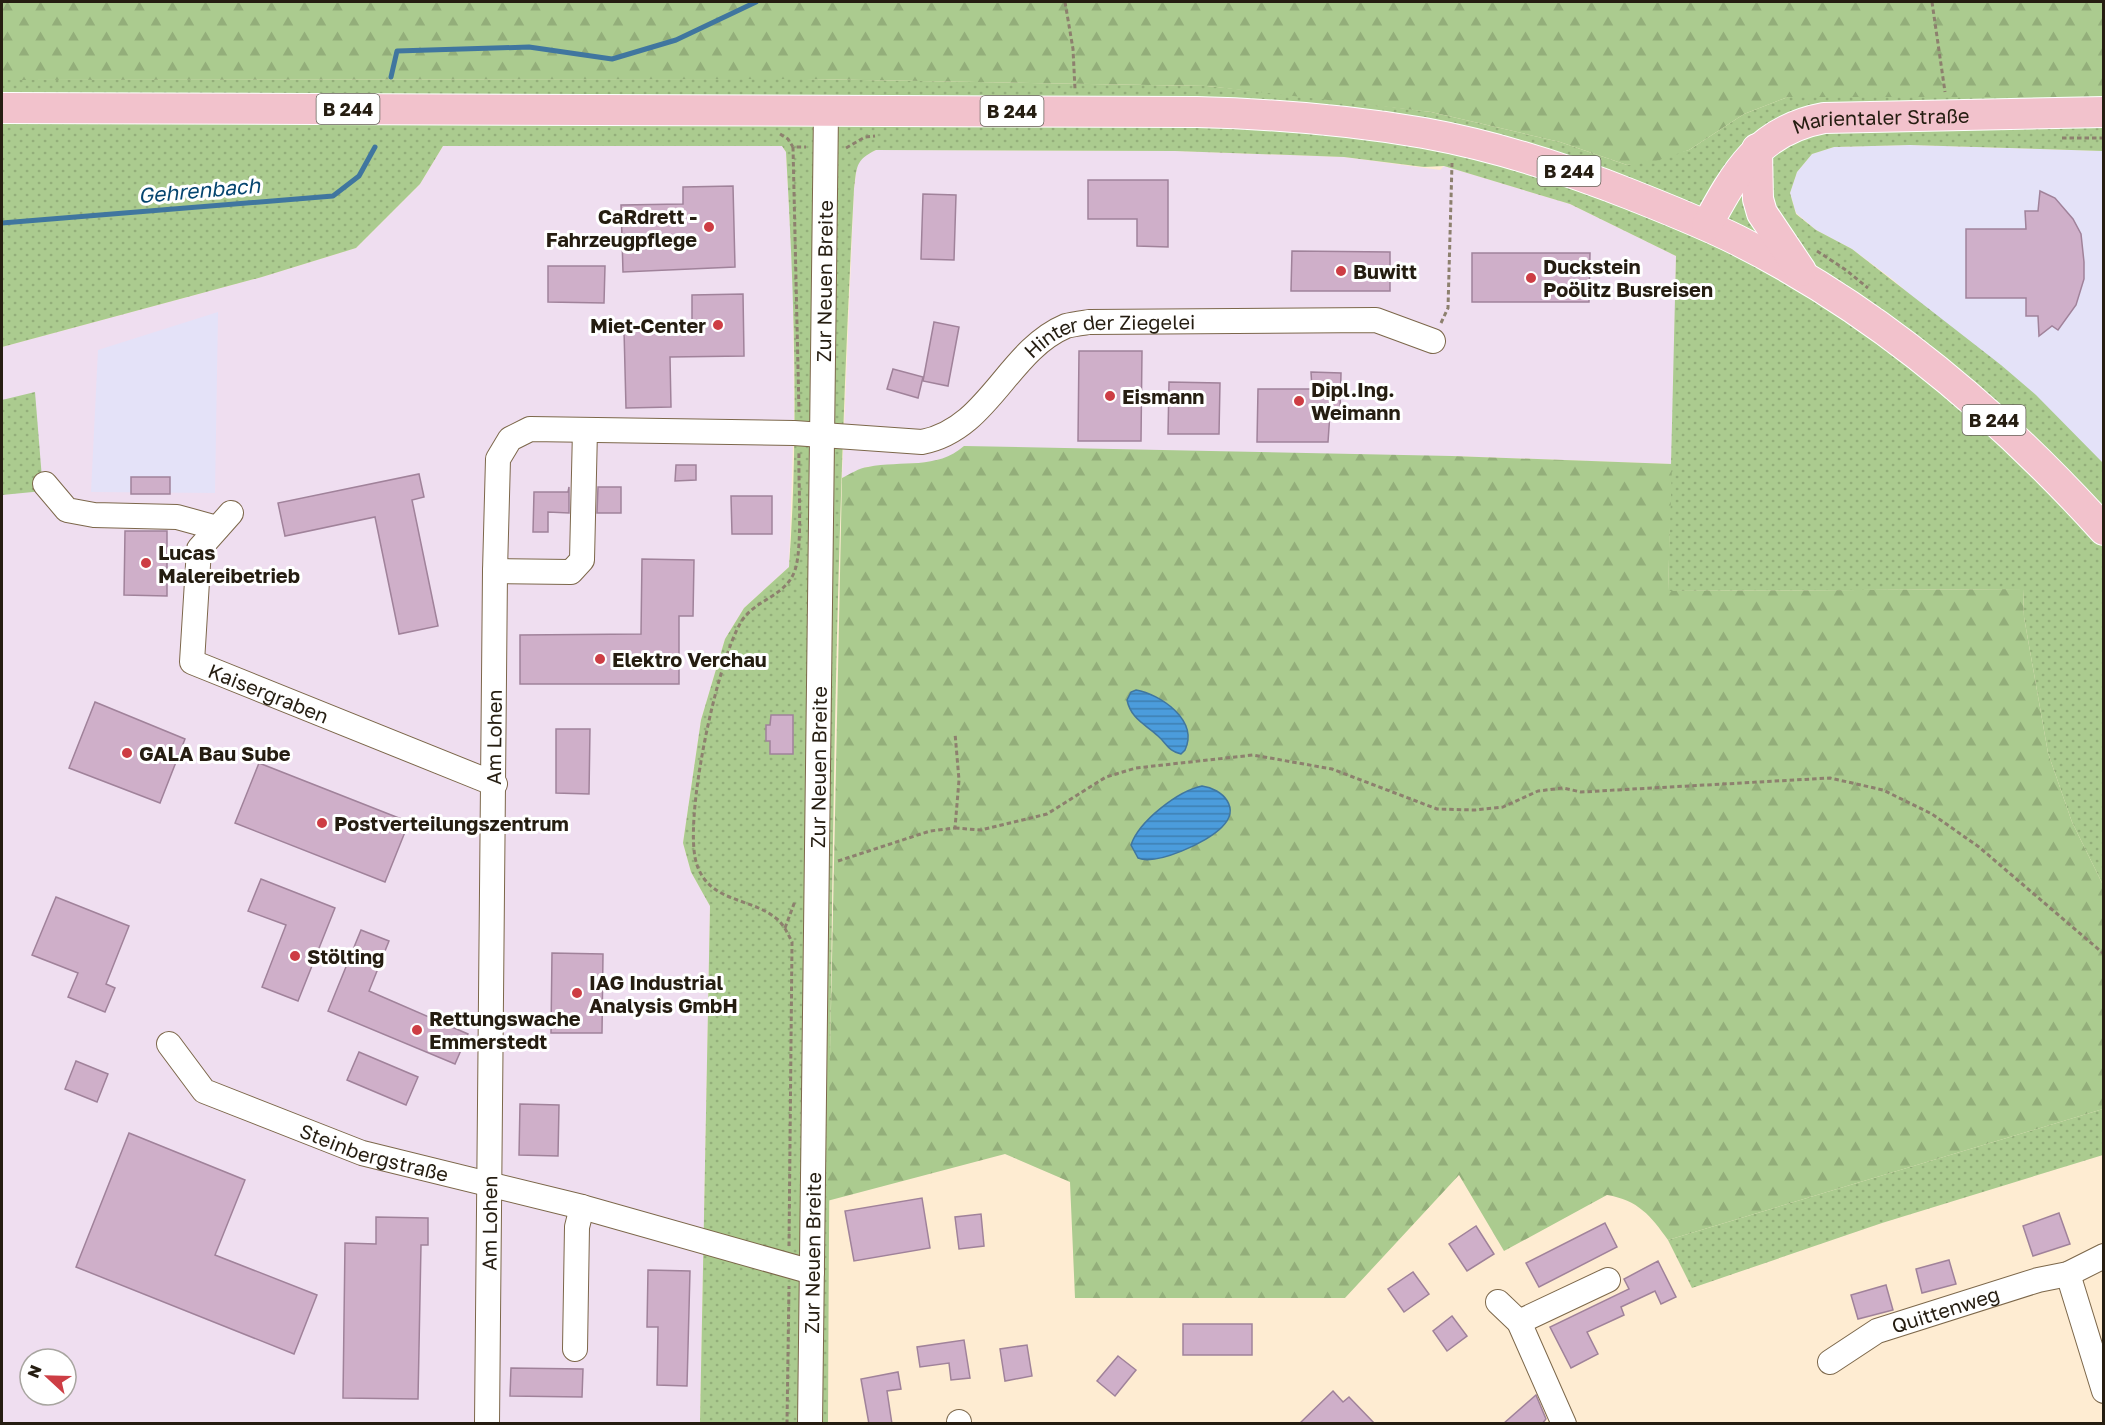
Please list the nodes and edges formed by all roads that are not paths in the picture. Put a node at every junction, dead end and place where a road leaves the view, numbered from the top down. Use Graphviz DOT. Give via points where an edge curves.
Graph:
graph roads {
  1 [pos="2,108"];
  2 [pos="826,111"];
  3 [pos="2103,112"];
  4 [pos="1757,149"];
  5 [pos="1707,225"];
  6 [pos="1805,278"];
  7 [pos="1433,341"];
  8 [pos="585,429"];
  9 [pos="810,434"];
  10 [pos="45,484"];
  11 [pos="2103,530"];
  12 [pos="495,571"];
  13 [pos="495,784"];
  14 [pos="169,1044"];
  15 [pos="489,1185"];
  16 [pos="582,1207"];
  17 [pos="2103,1256"];
  18 [pos="801,1269"];
  19 [pos="2068,1274"];
  20 [pos="1608,1280"];
  21 [pos="1498,1302"];
  22 [pos="1519,1322"];
  23 [pos="575,1348"];
  24 [pos="1830,1362"];
  25 [pos="2102,1381"];
  26 [pos="487,1424"];
  27 [pos="810,1424"];
  28 [pos="1564,1424"];
  1 -- 2 [label="main road, B 244"];
  2 -- 5 [label="main road, B 244" via="1234,113 1327,120 1425,134 1539,161"];
  2 -- 9 [label="street, Zur Neuen Breite"];
  3 -- 4 [label="main road, Marientaler Straße" via="1824,118 1790,127"];
  4 -- 5 [label="main road, Marientaler Straße" via="1744,163"];
  4 -- 6 [label="main road" via="1758,199 1764,218"];
  5 -- 6 [label="main road, B 244"];
  6 -- 11 [label="main road, B 244" via="1874,321 1959,390 2015,438"];
  7 -- 9 [label="street, Hinter der Ziegelei" via="1376,320 1089,322 1068,326 1047,338 969,420 939,439 922,442"];
  8 -- 9 [label="street, Am Lohen"];
  8 -- 12 [label="street, Am Lohen" via="530,429 510,439 498,459"];
  8 -- 12 [label="street" via="582,560 571,572"];
  9 -- 18 [label="street, Zur Neuen Breite" via="818,867"];
  10 -- 13 [label="street, Kaisergraben" via="67,510 94,515 224,521 199,549 192,662"];
  12 -- 13 [label="street, Am Lohen"];
  13 -- 15 [label="street, Am Lohen"];
  14 -- 15 [label="street, Steinbergstraße" via="204,1091 362,1153"];
  15 -- 16 [label="street, Steinbergstraße"];
  15 -- 26 [label="street, Am Lohen"];
  16 -- 18 [label="street, Steinbergstraße"];
  16 -- 23 [label="street" via="578,1227"];
  17 -- 19 [label="street, Quittenweg"];
  18 -- 27 [label="street, Zur Neuen Breite"];
  19 -- 24 [label="street, Quittenweg" via="1877,1331"];
  19 -- 25 [label="street"];
  20 -- 22 [label="street"];
  21 -- 22 [label="street"];
  22 -- 28 [label="street"];
}
